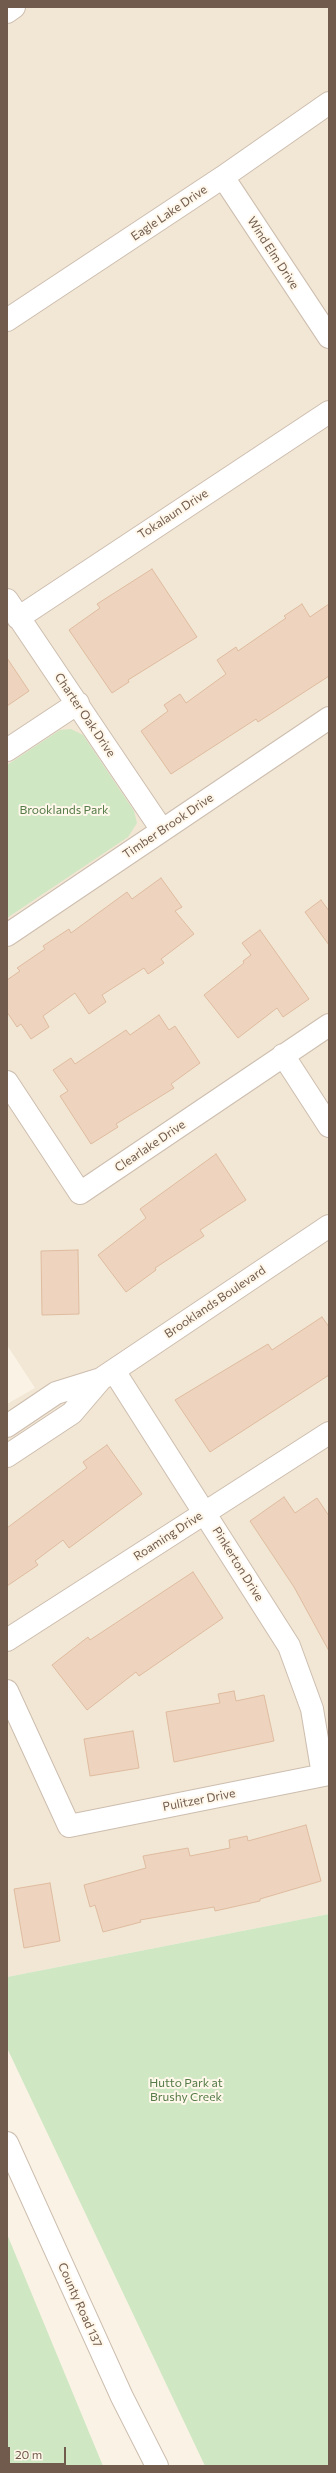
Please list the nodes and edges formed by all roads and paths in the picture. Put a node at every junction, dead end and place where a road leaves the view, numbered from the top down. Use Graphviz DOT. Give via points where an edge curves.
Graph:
graph roads {
  1 [pos="14,7"];
  2 [pos="7,12"];
  3 [pos="329,103"];
  4 [pos="223,177"];
  5 [pos="7,320"];
  6 [pos="326,333"];
  7 [pos="329,412"];
  8 [pos="13,609"];
  9 [pos="78,703"];
  10 [pos="329,718"];
  11 [pos="7,750"];
  12 [pos="162,830"];
  13 [pos="7,935"];
  14 [pos="329,1025"];
  15 [pos="283,1055"];
  16 [pos="7,1082"];
  17 [pos="329,1126"];
  18 [pos="329,1226"];
  19 [pos="107,1375"];
  20 [pos="7,1426"];
  21 [pos="329,1432"];
  22 [pos="7,1456"];
  23 [pos="205,1512"];
  24 [pos="7,1640"];
  25 [pos="7,1691"];
  26 [pos="326,1774"];
  27 [pos="7,2142"];
  28 [pos="157,2466"];
  1 -- 2 [label="street"];
  3 -- 4 [label="street, Eagle Lake Drive"];
  4 -- 5 [label="street, Eagle Lake Drive"];
  4 -- 6 [label="street, Wind Elm Drive"];
  7 -- 8 [label="street, Tokalaun Drive"];
  8 -- 9 [label="street, Charter Oak Drive"];
  9 -- 11 [label="street"];
  9 -- 12 [label="street, Charter Oak Drive"];
  10 -- 12 [label="street, Timber Brook Drive"];
  12 -- 13 [label="street, Timber Brook Drive"];
  14 -- 15 [label="street, Clearlake Drive"];
  15 -- 16 [label="street, Clearlake Drive" via="80,1193"];
  15 -- 17 [label="street"];
  18 -- 19 [label="street, Brooklands Boulevard"];
  19 -- 20 [label="street, Brooklands Boulevard" via="56,1393"];
  19 -- 22 [label="street, Brooklands Boulevard" via="72,1413"];
  19 -- 23 [label="street, Pinkerton Drive"];
  21 -- 23 [label="street, Roaming Drive"];
  23 -- 24 [label="street, Roaming Drive"];
  23 -- 26 [label="street, Pinkerton Drive" via="289,1646 312,1709"];
  25 -- 26 [label="street, Pulitzer Drive" via="69,1826"];
  27 -- 28 [label="street, County Road 137" via="122,2397"];
}
